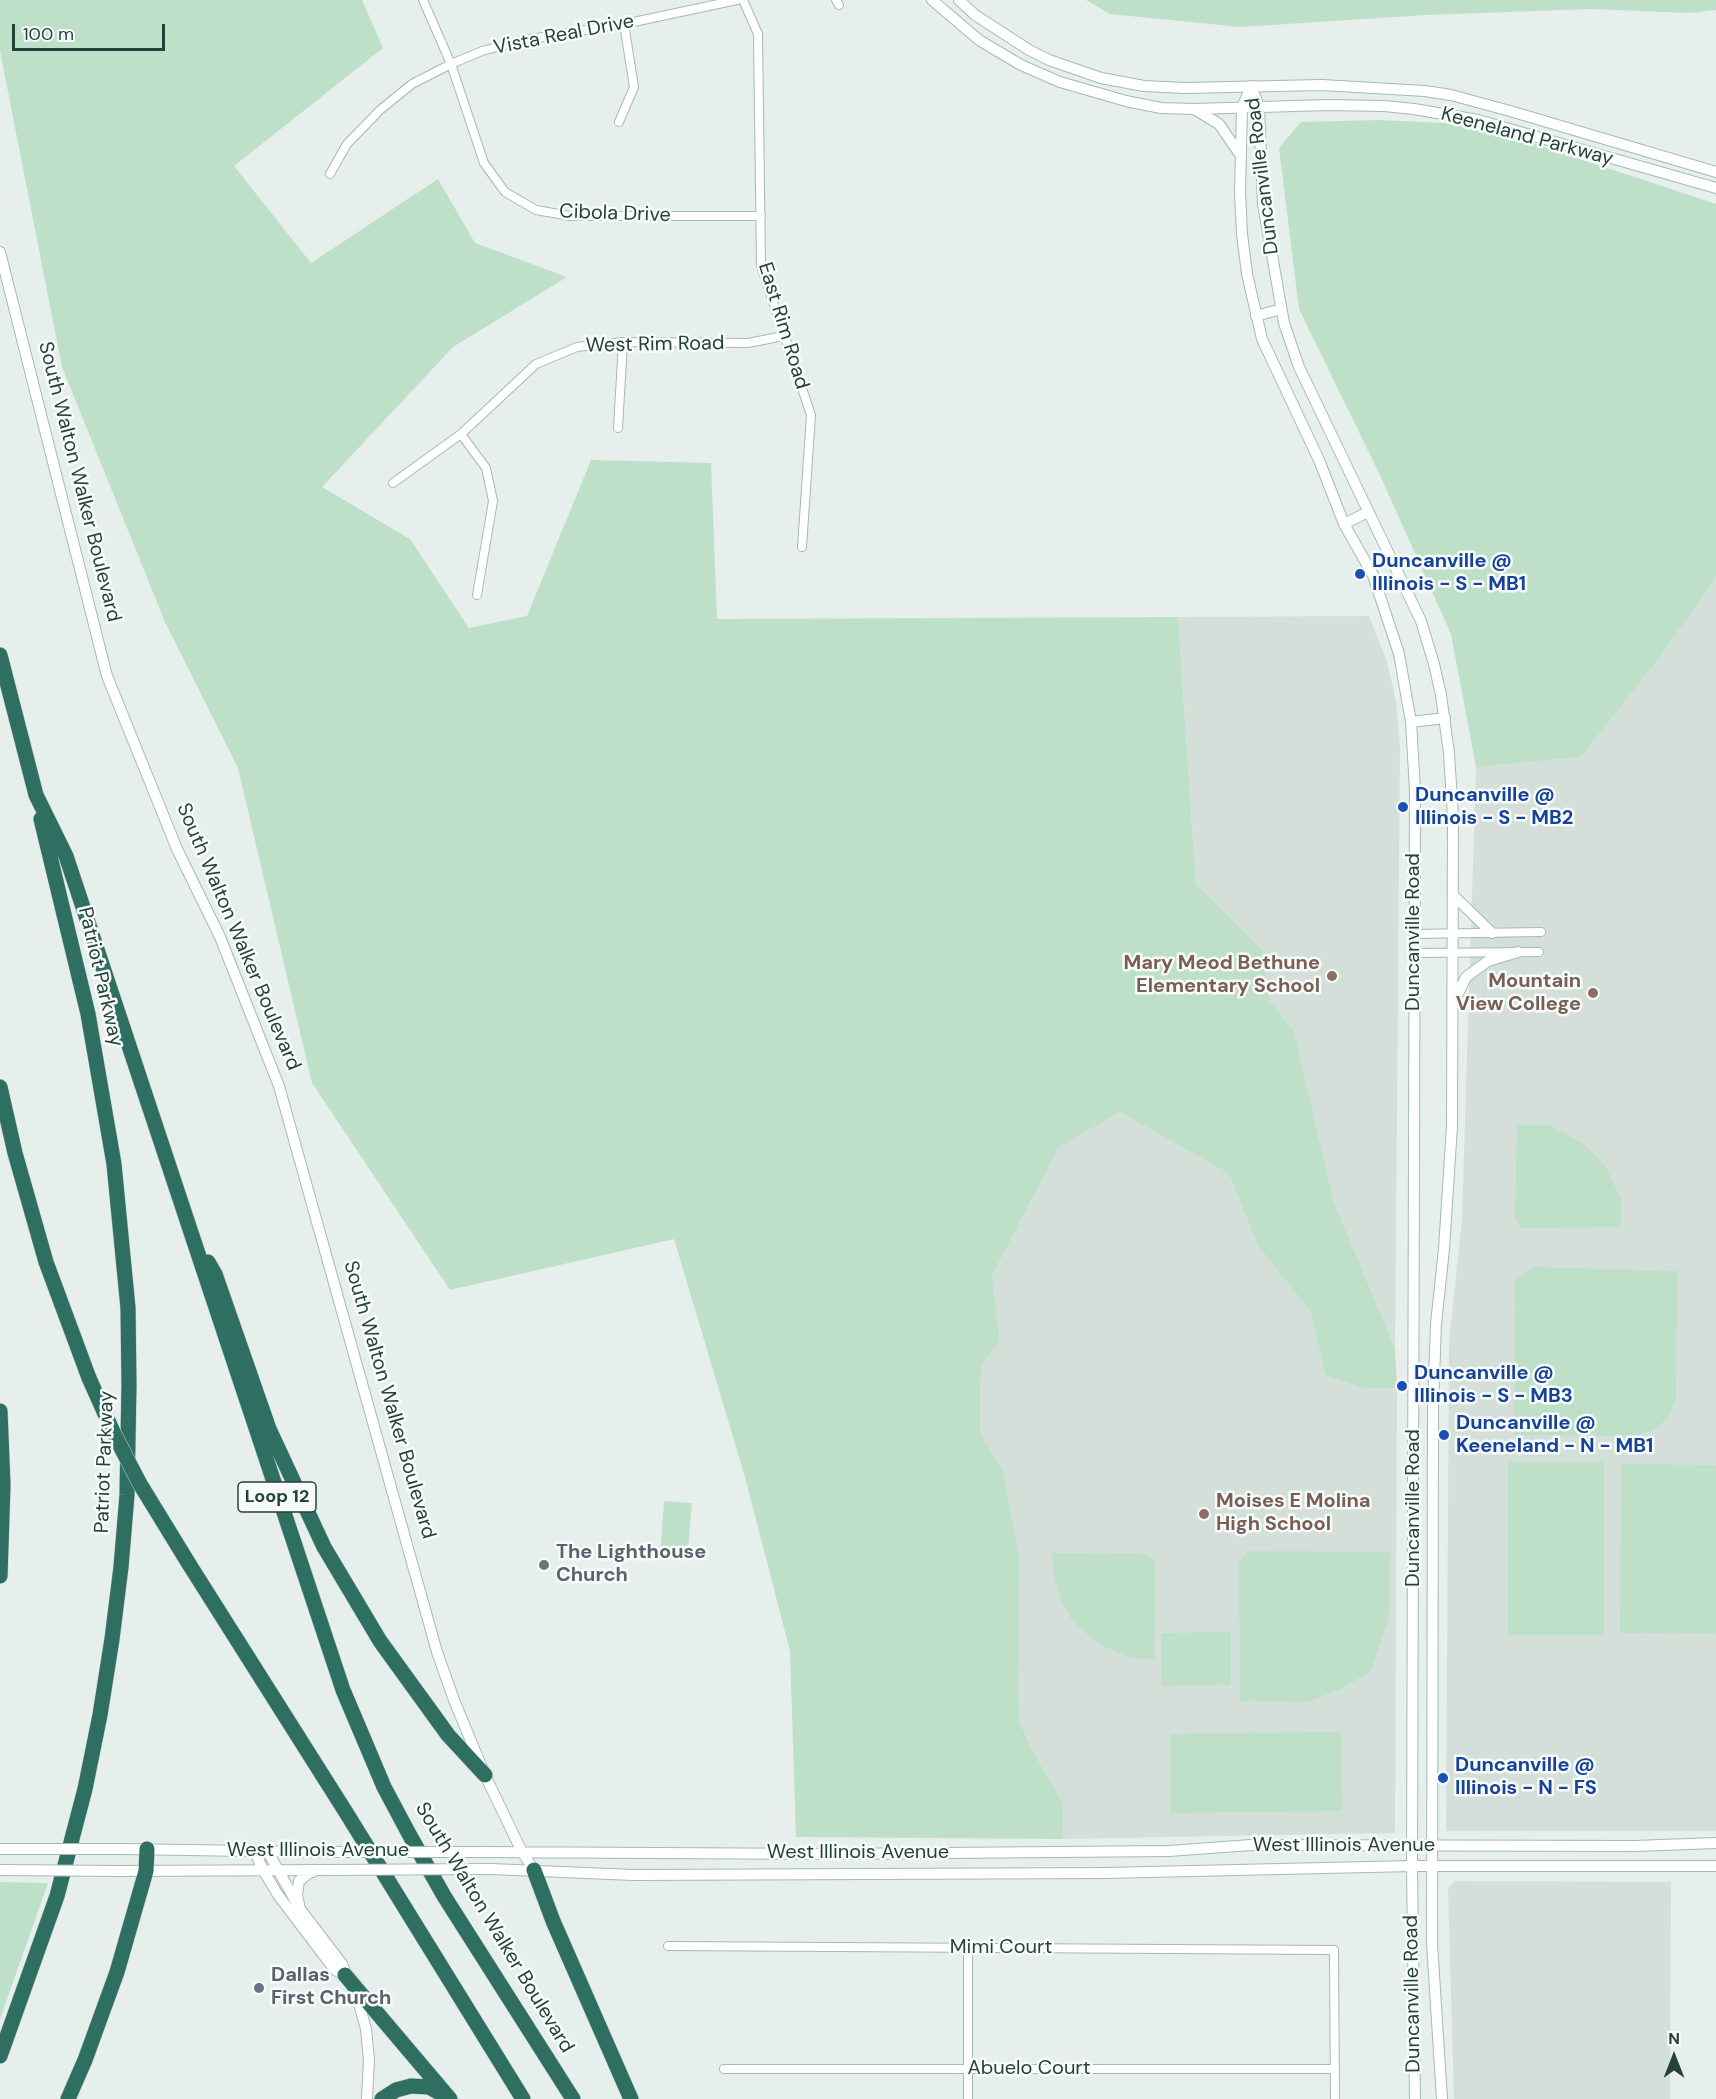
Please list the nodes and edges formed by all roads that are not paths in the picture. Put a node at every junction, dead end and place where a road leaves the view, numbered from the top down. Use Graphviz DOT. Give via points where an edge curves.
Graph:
graph roads {
  1 [pos="423,0"];
  2 [pos="736,0"];
  3 [pos="743,0"];
  4 [pos="932,0"];
  5 [pos="959,0"];
  6 [pos="624,24"];
  7 [pos="451,64"];
  8 [pos="1322,85"];
  9 [pos="1251,86"];
  10 [pos="1323,105"];
  11 [pos="1259,107"];
  12 [pos="1242,108"];
  13 [pos="1194,109"];
  14 [pos="619,122"];
  15 [pos="1239,153"];
  16 [pos="1716,172"];
  17 [pos="330,174"];
  18 [pos="1716,188"];
  19 [pos="761,216"];
  20 [pos="0,252"];
  21 [pos="1281,309"];
  22 [pos="1256,316"];
  23 [pos="784,336"];
  24 [pos="623,342"];
  25 [pos="618,428"];
  26 [pos="461,434"];
  27 [pos="393,483"];
  28 [pos="1368,512"];
  29 [pos="1344,524"];
  30 [pos="802,546"];
  31 [pos="477,595"];
  32 [pos="0,655"];
  33 [pos="1445,718"];
  34 [pos="1412,722"];
  35 [pos="36,795"];
  36 [pos="1453,895"];
  37 [pos="1541,932"];
  38 [pos="1492,933"];
  39 [pos="1413,934"];
  40 [pos="1452,934"];
  41 [pos="1518,952"];
  42 [pos="1539,952"];
  43 [pos="1414,953"];
  44 [pos="1452,953"];
  45 [pos="1452,1007"];
  46 [pos="0,1087"];
  47 [pos="183,1212"];
  48 [pos="0,1411"];
  49 [pos="0,1576"];
  50 [pos="485,1775"];
  51 [pos="1716,1843"];
  52 [pos="1412,1846"];
  53 [pos="1432,1846"];
  54 [pos="1635,1846"];
  55 [pos="0,1849"];
  56 [pos="147,1849"];
  57 [pos="255,1852"];
  58 [pos="268,1852"];
  59 [pos="522,1852"];
  60 [pos="1104,1852"];
  61 [pos="678,1853"];
  62 [pos="794,1854"];
  63 [pos="1412,1866"];
  64 [pos="1432,1866"];
  65 [pos="1635,1866"];
  66 [pos="1716,1866"];
  67 [pos="0,1870"];
  68 [pos="263,1870"];
  69 [pos="278,1870"];
  70 [pos="323,1870"];
  71 [pos="534,1870"];
  72 [pos="146,1871"];
  73 [pos="1105,1873"];
  74 [pos="793,1874"];
  75 [pos="676,1875"];
  76 [pos="300,1909"];
  77 [pos="668,1946"];
  78 [pos="969,1947"];
  79 [pos="345,1975"];
  80 [pos="0,2056"];
  81 [pos="724,2069"];
  82 [pos="969,2069"];
  83 [pos="1335,2069"];
  84 [pos="68,2099"];
  85 [pos="367,2099"];
  86 [pos="382,2099"];
  87 [pos="450,2099"];
  88 [pos="523,2099"];
  89 [pos="573,2099"];
  90 [pos="631,2099"];
  91 [pos="969,2099"];
  92 [pos="1335,2099"];
  93 [pos="1415,2099"];
  94 [pos="1442,2099"];
  1 -- 7 [label="street, Cibola Drive"];
  2 -- 6 [label="street, Vista Real Drive"];
  3 -- 19 [label="street, East Rim Road" via="758,34"];
  4 -- 13 [label="main road, Keeneland Parkway" via="978,40 1043,75 1126,101"];
  5 -- 9 [label="main road, Keeneland Parkway" via="1029,50 1101,78 1144,86"];
  6 -- 7 [label="street, Vista Real Drive" via="524,40"];
  6 -- 14 [label="street" via="634,87"];
  7 -- 17 [label="street, Vista Real Drive" via="412,84 380,110 347,144"];
  7 -- 19 [label="street, Cibola Drive" via="484,162 505,192 536,210 570,216"];
  8 -- 9 [label="main road, Keeneland Parkway"];
  8 -- 10 [label="main road"];
  8 -- 16 [label="main road, Keeneland Parkway" via="1451,95"];
  9 -- 11 [label="main road, Duncanville Road"];
  9 -- 12 [label="main road, Duncanville Road"];
  10 -- 11 [label="main road, Keeneland Parkway"];
  10 -- 18 [label="main road, Keeneland Parkway" via="1384,105 1478,120"];
  11 -- 12 [label="main road, Keeneland Parkway"];
  11 -- 21 [label="main road, Duncanville Road" via="1263,204"];
  12 -- 13 [label="main road, Keeneland Parkway"];
  12 -- 15 [label="main road, Duncanville Road"];
  13 -- 15 [label="main road" via="1219,124"];
  15 -- 22 [label="main road, Duncanville Road" via="1242,234"];
  19 -- 23 [label="street, East Rim Road" via="761,266"];
  20 -- 50 [label="main road, South Walton Walker Boulevard" via="107,676 177,849 220,937 279,1086 437,1652"];
  21 -- 22 [label="main road"];
  21 -- 28 [label="main road, Duncanville Road" via="1299,367"];
  22 -- 29 [label="main road, Duncanville Road" via="1262,339 1319,460"];
  23 -- 24 [label="street, West Rim Road" via="748,343"];
  23 -- 30 [label="street, East Rim Road" via="811,415"];
  24 -- 25 [label="street"];
  24 -- 26 [label="street, West Rim Road" via="577,347 536,364"];
  26 -- 27 [label="street, West Rim Road"];
  26 -- 31 [label="street" via="486,468 493,501"];
  28 -- 29 [label="main road"];
  28 -- 33 [label="main road, Duncanville Road" via="1421,621"];
  29 -- 34 [label="main road, Duncanville Road" via="1373,575 1388,615"];
  32 -- 35 [label="highway, South Walton Walker Boulevard / Loop 12"];
  33 -- 34 [label="main road"];
  33 -- 36 [label="main road, Duncanville Road" via="1453,817"];
  34 -- 39 [label="main road, Duncanville Road"];
  35 -- 47 [label="highway, South Walton Walker Boulevard / Loop 12" via="66,856"];
  35 -- 80 [label="highway, Patriot Parkway" via="88,1014 114,1164 128,1308 127,1495 112,1639 85,1789 57,1896"];
  36 -- 38 [label="main road"];
  36 -- 40 [label="main road, Duncanville Road"];
  37 -- 38 [label="street"];
  38 -- 40 [label="street"];
  39 -- 40 [label="street"];
  39 -- 43 [label="main road, Duncanville Road"];
  40 -- 44 [label="main road, Duncanville Road"];
  41 -- 42 [label="street"];
  41 -- 44 [label="street"];
  41 -- 45 [label="main road" via="1488,961 1466,977"];
  43 -- 44 [label="street"];
  43 -- 52 [label="main road, Duncanville Road"];
  44 -- 45 [label="main road, Duncanville Road"];
  45 -- 53 [label="main road, Duncanville Road" via="1451,1159 1433,1405"];
  46 -- 88 [label="highway, bridge" via="46,1262 114,1434 189,1564"];
  47 -- 50 [label="highway" via="215,1274 269,1429 324,1547 380,1641 448,1735"];
  47 -- 89 [label="highway, South Walton Walker Boulevard / Loop 12" via="327,1646 384,1787 444,1896"];
  48 -- 49 [label="highway"];
  50 -- 59 [label="main road, South Walton Walker Boulevard"];
  51 -- 54 [label="main road, West Illinois Avenue"];
  52 -- 53 [label="main road, West Illinois Avenue"];
  52 -- 60 [label="main road, West Illinois Avenue" via="1251,1845"];
  52 -- 63 [label="main road, Duncanville Road"];
  53 -- 54 [label="main road, West Illinois Avenue"];
  53 -- 64 [label="main road, Duncanville Road"];
  54 -- 65 [label="main road"];
  55 -- 56 [label="main road, West Illinois Avenue, bridge"];
  56 -- 57 [label="main road, West Illinois Avenue"];
  56 -- 72 [label="highway"];
  57 -- 58 [label="main road, West Illinois Avenue"];
  57 -- 68 [label="main road"];
  58 -- 59 [label="main road, West Illinois Avenue, bridge"];
  58 -- 69 [label="main road"];
  59 -- 61 [label="main road, West Illinois Avenue"];
  59 -- 71 [label="main road, South Walton Walker Boulevard"];
  60 -- 62 [label="main road, West Illinois Avenue"];
  60 -- 73 [label="main road"];
  61 -- 62 [label="main road, West Illinois Avenue"];
  61 -- 75 [label="main road"];
  62 -- 74 [label="main road"];
  63 -- 64 [label="main road, West Illinois Avenue"];
  63 -- 73 [label="main road, West Illinois Avenue"];
  63 -- 93 [label="main road, Duncanville Road"];
  64 -- 65 [label="main road, West Illinois Avenue"];
  64 -- 94 [label="main road, Duncanville Road" via="1432,1943"];
  65 -- 66 [label="main road, West Illinois Avenue"];
  67 -- 72 [label="main road, West Illinois Avenue, bridge"];
  68 -- 69 [label="main road, West Illinois Avenue"];
  68 -- 72 [label="main road, West Illinois Avenue"];
  68 -- 79 [label="main road" via="335,1970"];
  69 -- 70 [label="main road, West Illinois Avenue"];
  69 -- 76 [label="main road"];
  70 -- 71 [label="main road, West Illinois Avenue, bridge"];
  70 -- 76 [label="main road" via="309,1873 299,1881"];
  71 -- 75 [label="main road, West Illinois Avenue"];
  71 -- 90 [label="highway"];
  72 -- 84 [label="highway" via="117,1972"];
  73 -- 74 [label="main road, West Illinois Avenue"];
  74 -- 75 [label="main road, West Illinois Avenue"];
  76 -- 79 [label="main road" via="342,1964"];
  77 -- 78 [label="street, Mimi Court"];
  78 -- 82 [label="street"];
  78 -- 83 [label="street, Mimi Court" via="1334,1950"];
  79 -- 85 [label="main road" via="366,2029"];
  79 -- 87 [label="highway"];
  81 -- 82 [label="street, Abuelo Court"];
  82 -- 83 [label="street, Abuelo Court"];
  82 -- 91 [label="street"];
  83 -- 92 [label="street"];
  86 -- 87 [label="highway" via="411,2086 429,2087"];
}
